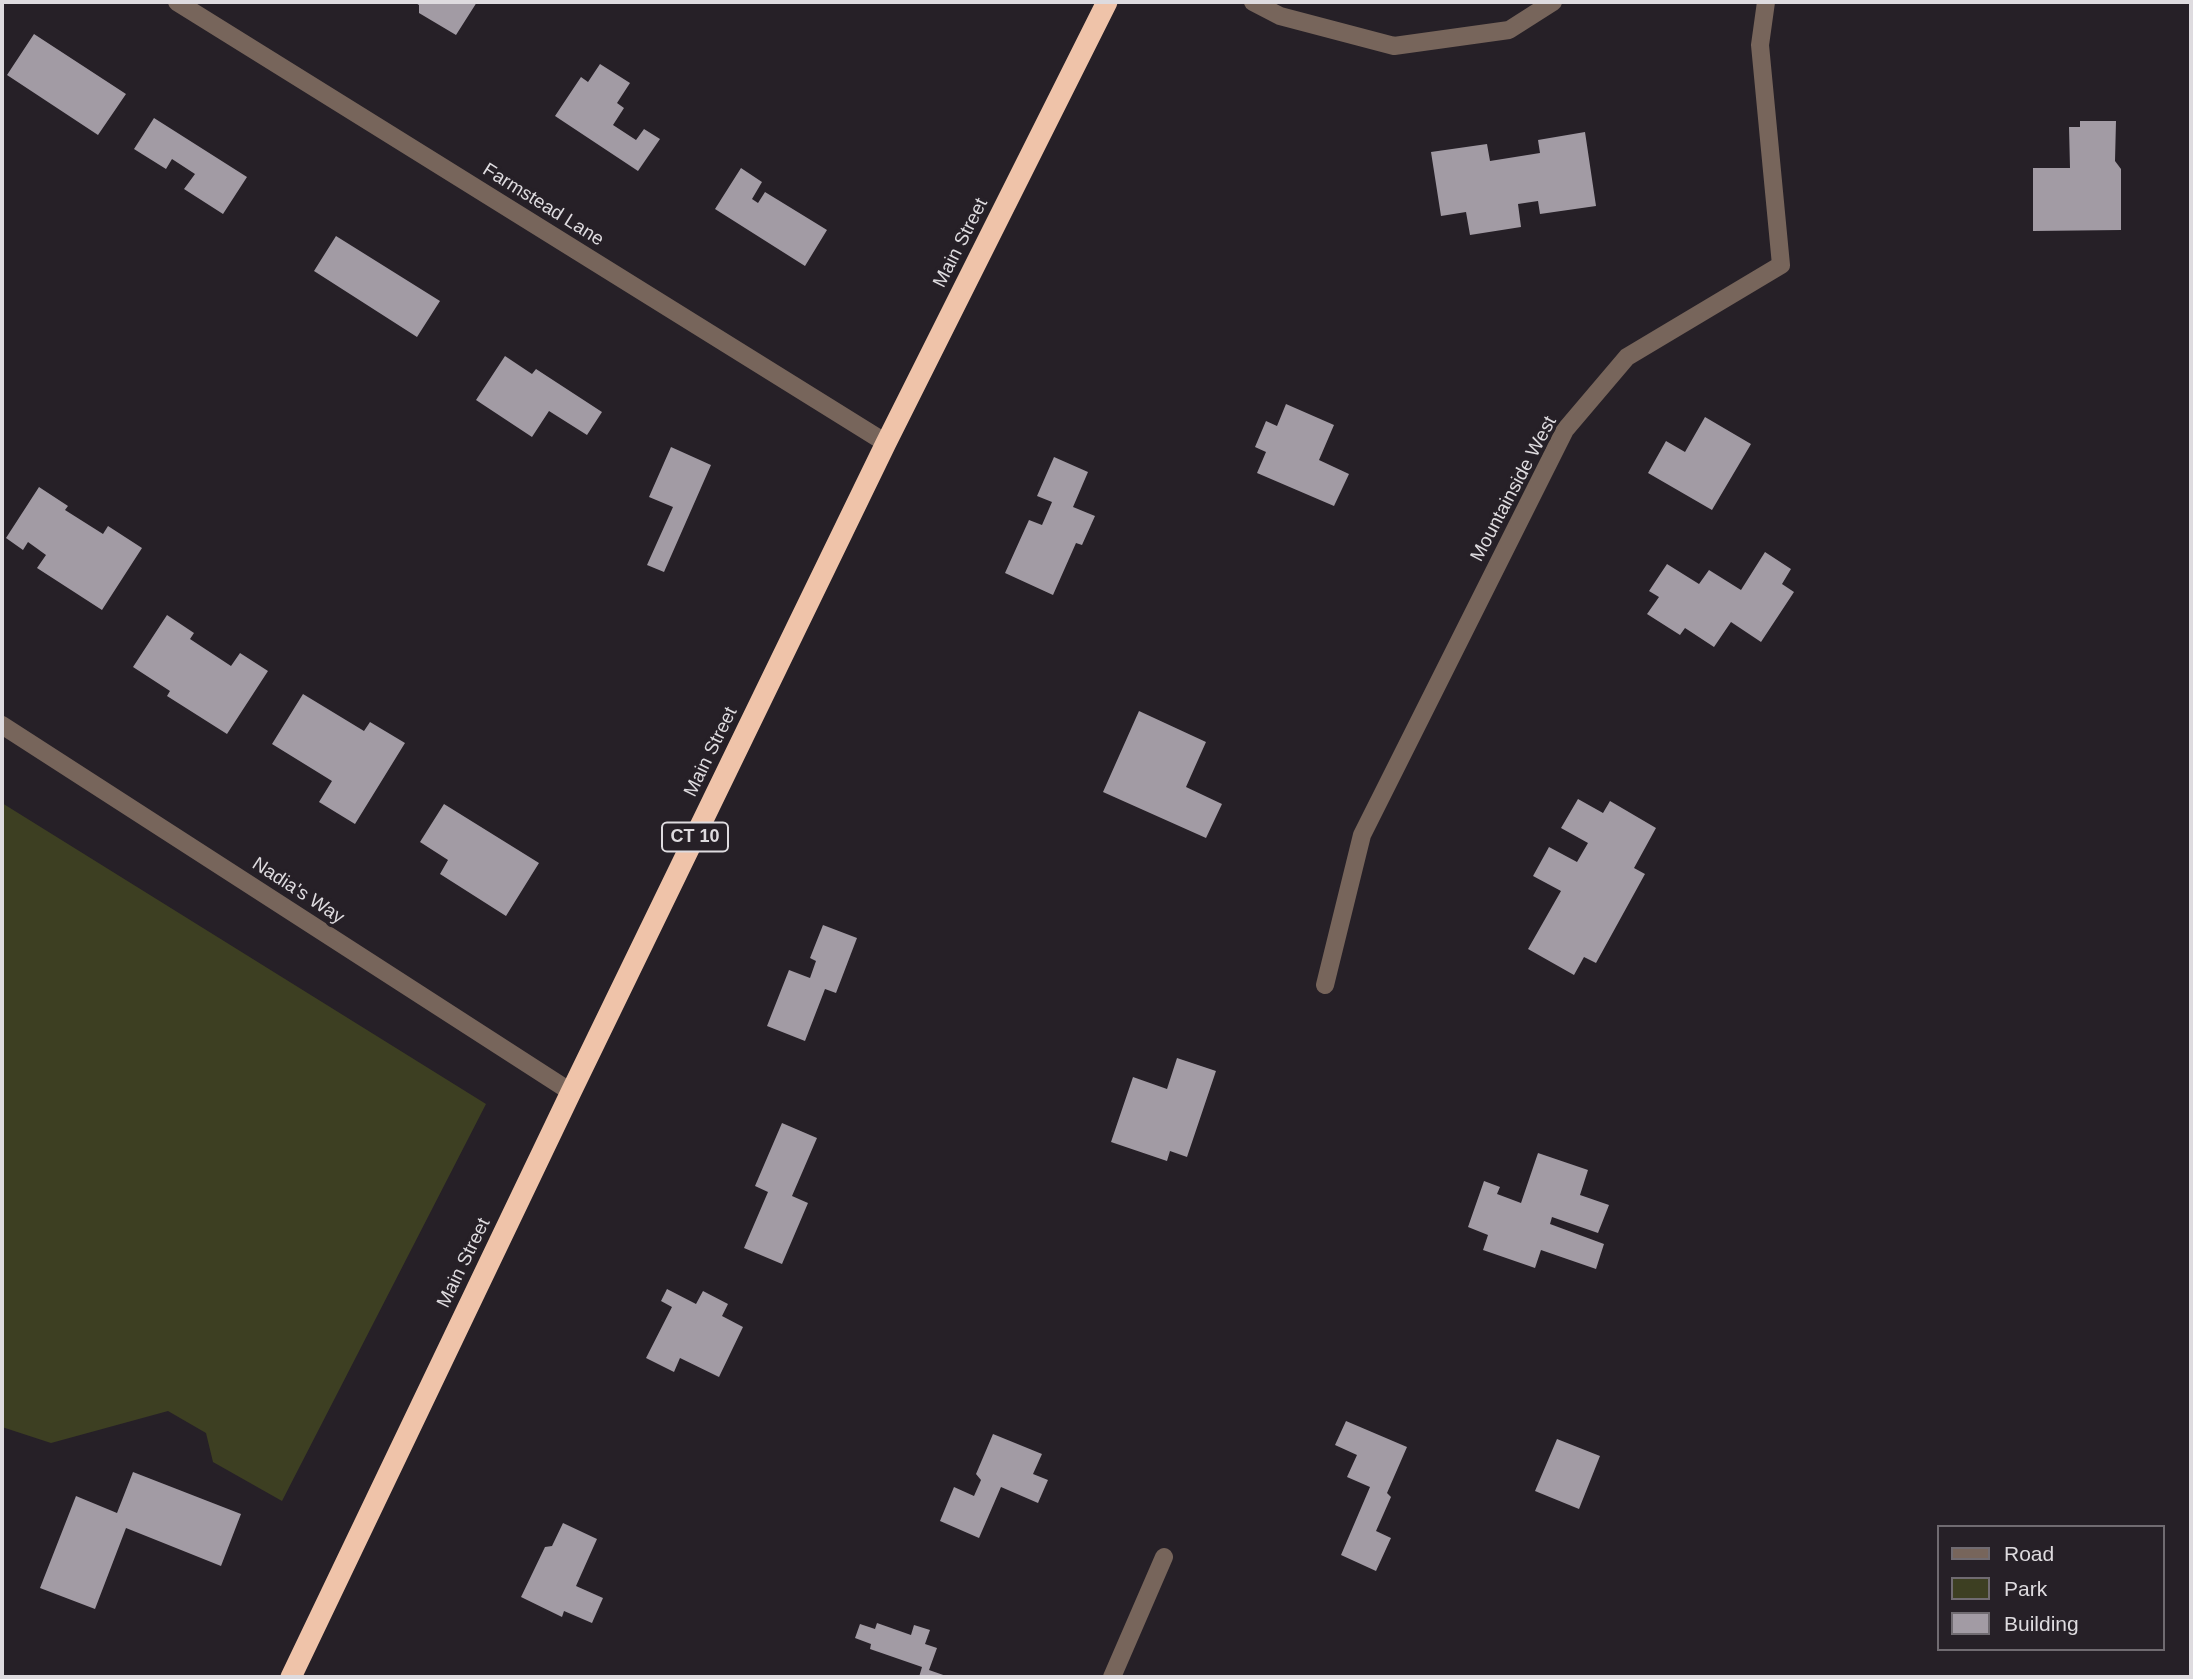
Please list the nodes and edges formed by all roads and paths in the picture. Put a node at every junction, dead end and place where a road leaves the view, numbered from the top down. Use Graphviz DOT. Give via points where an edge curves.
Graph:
graph roads {
  1 [pos="177,2"];
  2 [pos="1107,2"];
  3 [pos="1253,2"];
  4 [pos="1553,2"];
  5 [pos="1766,2"];
  6 [pos="886,443"];
  7 [pos="2,725"];
  8 [pos="1325,985"];
  9 [pos="571,1092"];
  10 [pos="1164,1557"];
  11 [pos="292,1677"];
  12 [pos="1112,1677"];
  1 -- 6 [label="street, Farmstead Lane"];
  2 -- 6 [label="highway, Main Street / CT 10"];
  3 -- 4 [label="street" via="1280,16 1394,46 1509,30"];
  5 -- 8 [label="street, Mountainside West" via="1759,45 1781,265 1627,357 1566,430 1362,835"];
  6 -- 9 [label="highway, Main Street / CT 10"];
  7 -- 9 [label="street, Nadia's Way"];
  9 -- 11 [label="highway, Main Street / CT 10"];
  10 -- 12 [label="street"];
}
